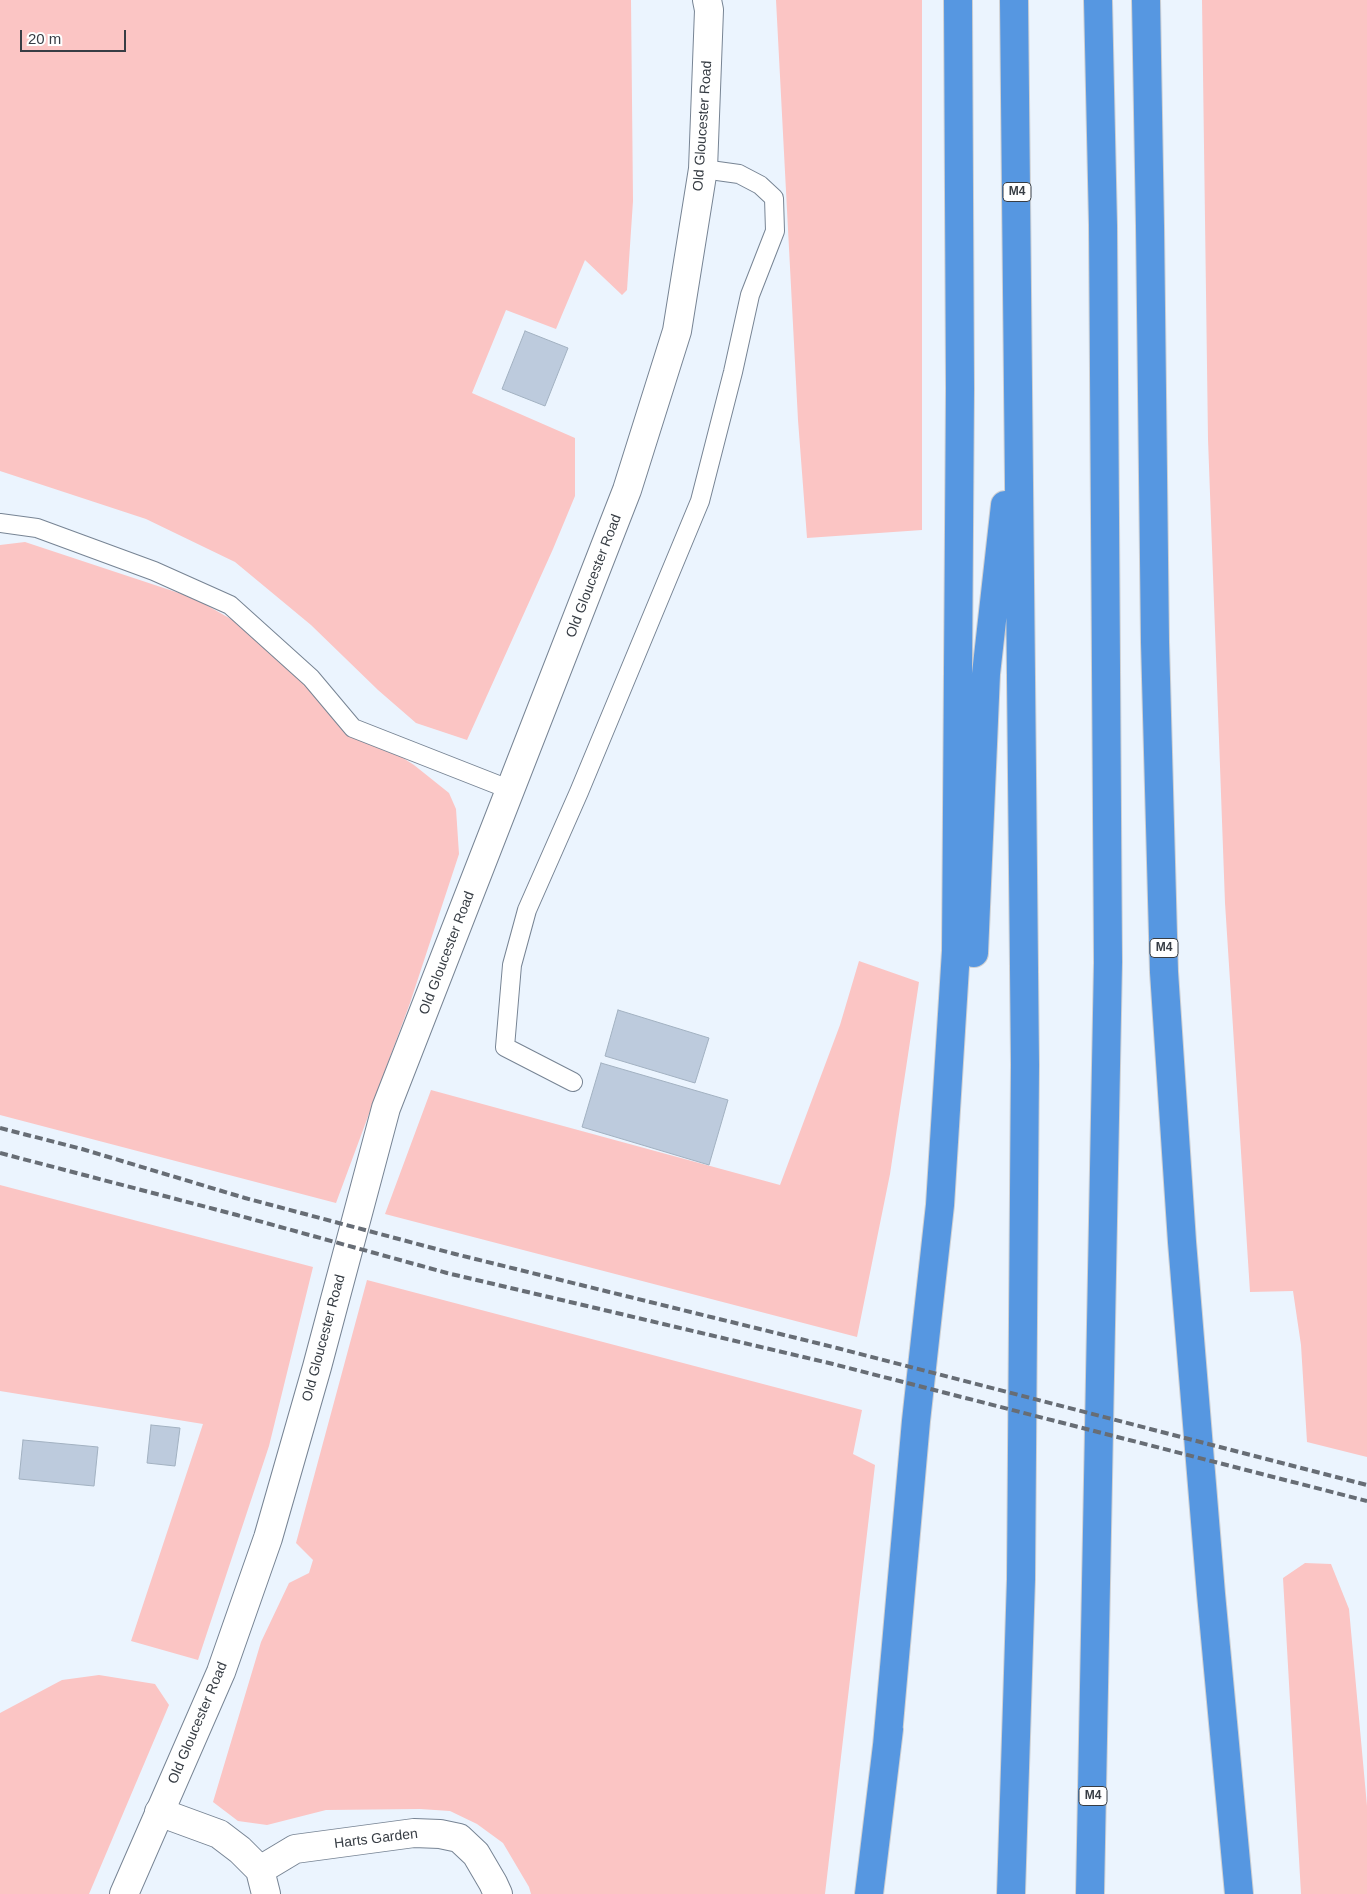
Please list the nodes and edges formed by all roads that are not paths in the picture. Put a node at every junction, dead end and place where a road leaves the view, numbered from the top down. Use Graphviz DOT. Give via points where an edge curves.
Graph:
graph roads {
  1 [pos="707,0"];
  2 [pos="958,0"];
  3 [pos="1014,0"];
  4 [pos="1098,0"];
  5 [pos="1146,0"];
  6 [pos="702,169"];
  7 [pos="1019,384"];
  8 [pos="0,523"];
  9 [pos="511,790"];
  10 [pos="573,1082"];
  11 [pos="886,1746"];
  12 [pos="159,1812"];
  13 [pos="263,1882"];
  14 [pos="124,1894"];
  15 [pos="498,1894"];
  16 [pos="868,1894"];
  17 [pos="1011,1894"];
  18 [pos="1090,1894"];
  19 [pos="1239,1894"];
  1 -- 6 [label="main road, Old Gloucester Road"];
  2 -- 11 [label="highway, M4" via="960,398 956,950 940,1205"];
  3 -- 7 [label="highway, M4"];
  4 -- 18 [label="highway, M4" via="1108,971"];
  5 -- 19 [label="highway, M4" via="1155,642 1164,972 1182,1252"];
  6 -- 9 [label="main road, Old Gloucester Road" via="674,341 627,490"];
  6 -- 10 [label="lane" via="738,174 760,185 774,198 775,231 750,295 700,502 527,910 512,965 505,1047"];
  7 -- 11 [label="highway, M4" via="986,674 974,953 957,1207 932,1424"];
  7 -- 17 [label="highway, M4" via="1025,1074 1021,1578"];
  8 -- 9 [label="lane" via="37,528 154,571 230,605 311,678 353,728"];
  9 -- 12 [label="main road, Old Gloucester Road" via="386,1108 268,1538 221,1672"];
  11 -- 16 [label="highway, M4"];
  12 -- 13 [label="main road" via="219,1834 240,1850"];
  12 -- 14 [label="main road, Old Gloucester Road"];
  13 -- 15 [label="main road, Harts Garden" via="295,1849 414,1832 459,1838 476,1854"];
}
